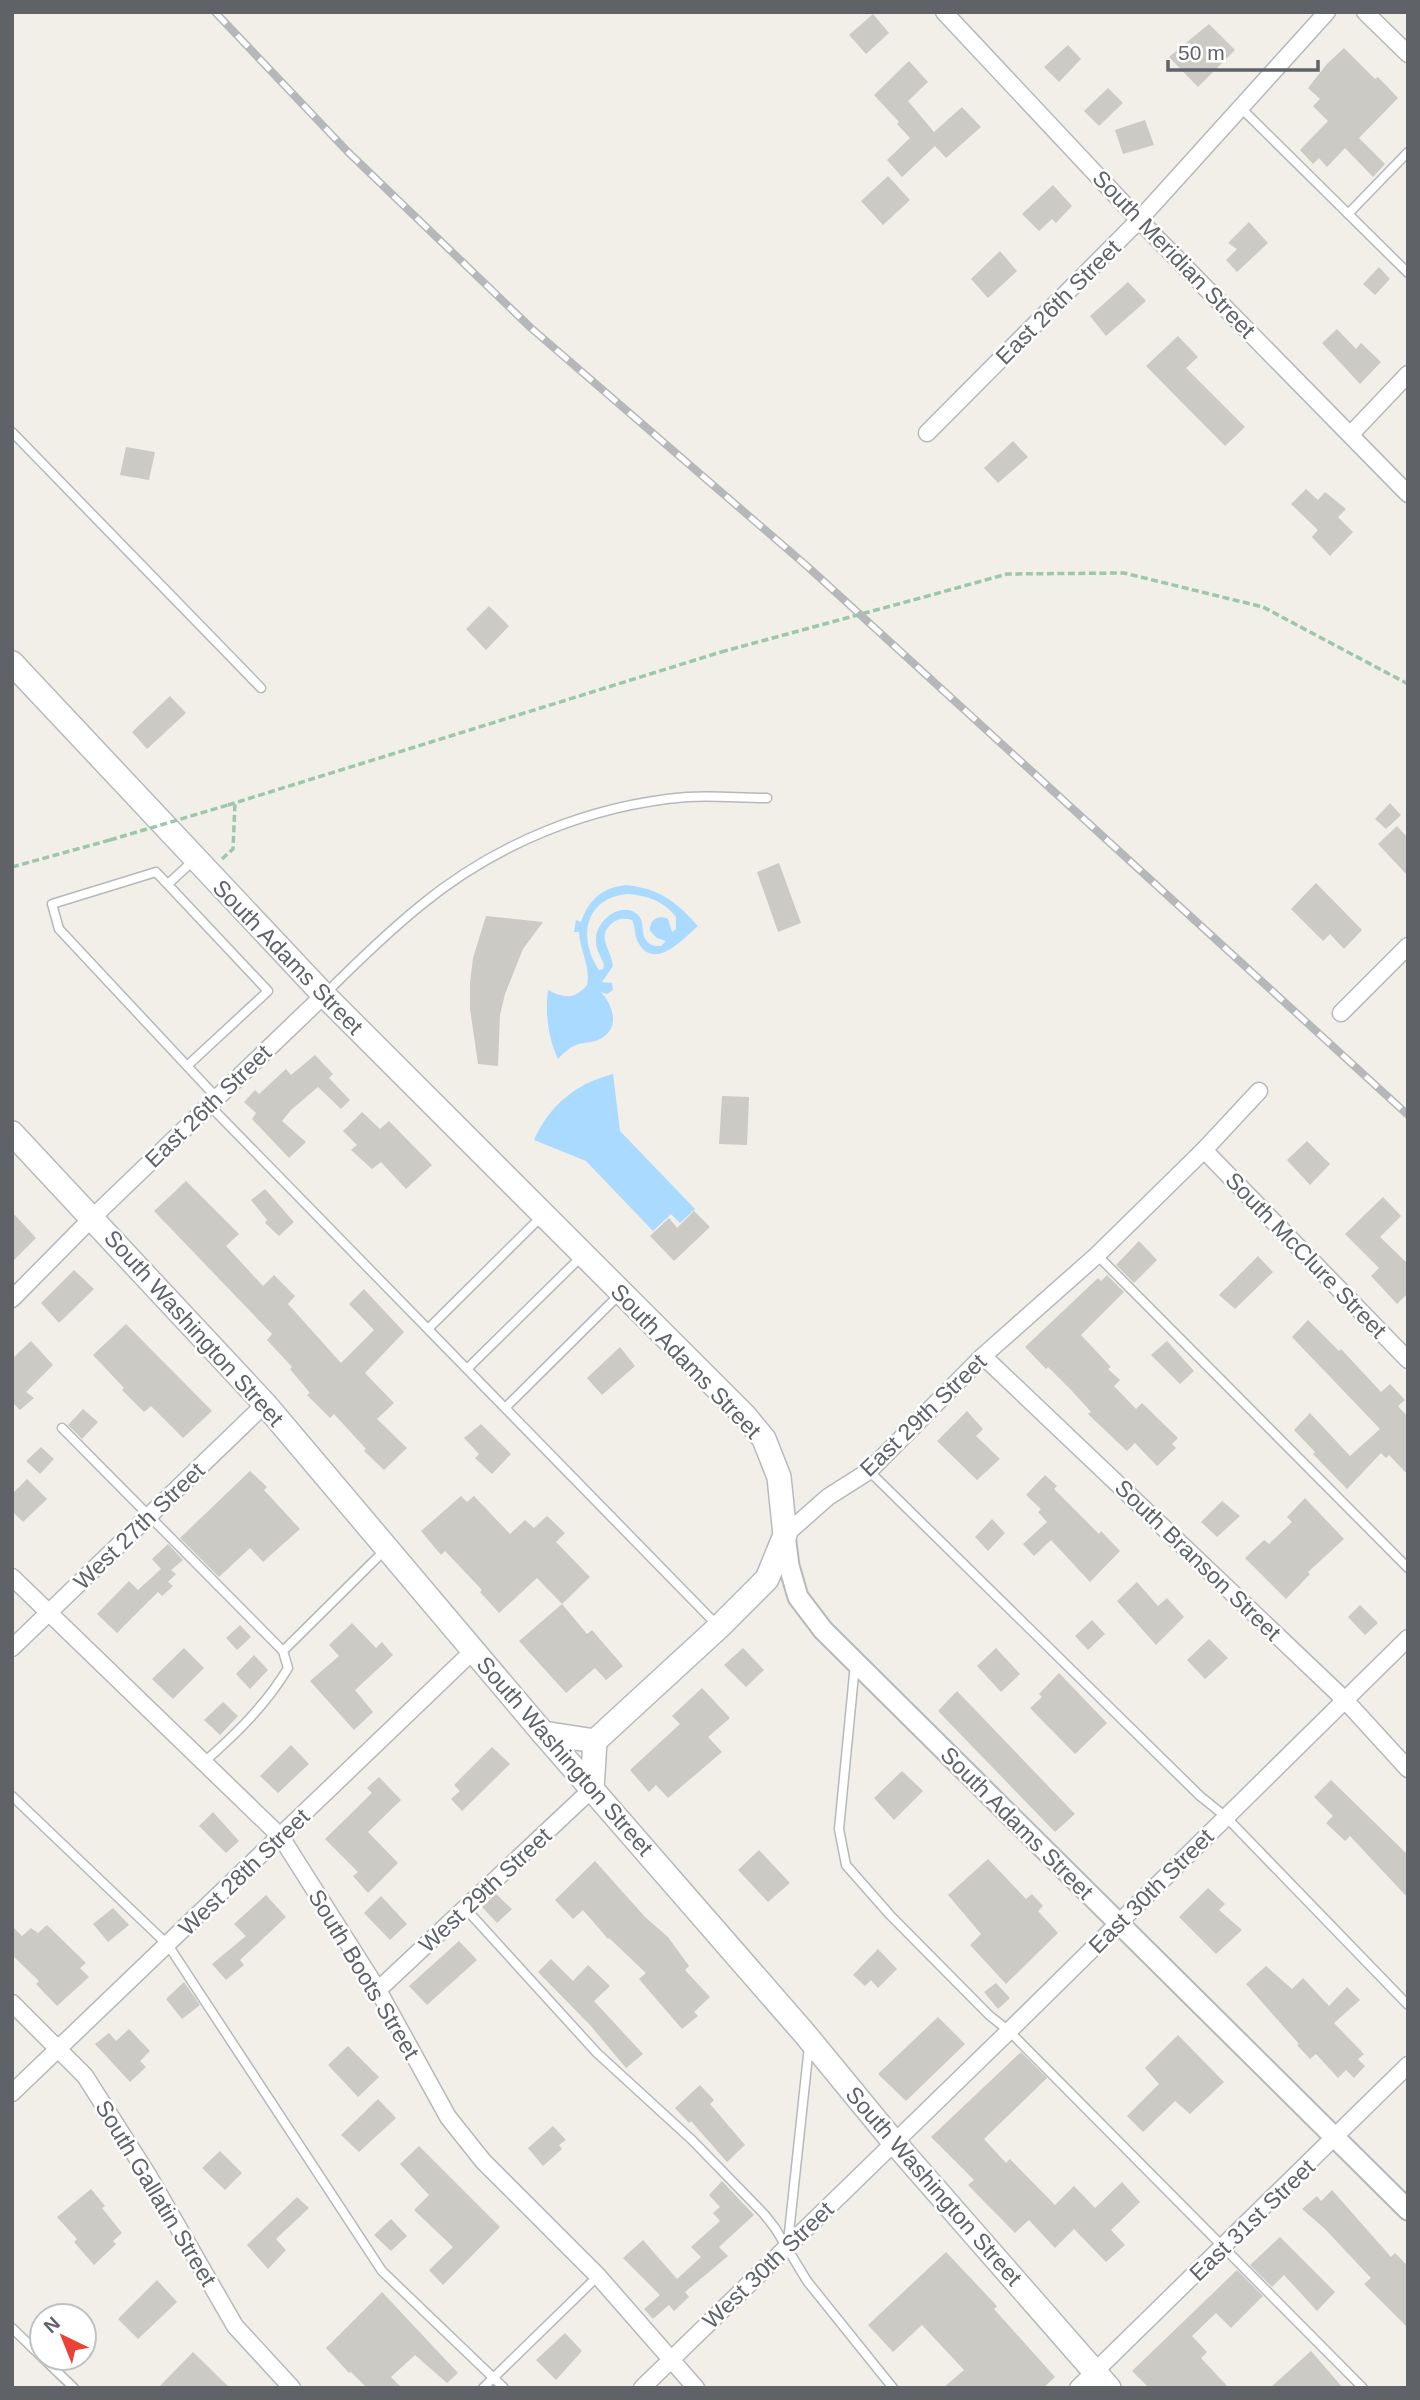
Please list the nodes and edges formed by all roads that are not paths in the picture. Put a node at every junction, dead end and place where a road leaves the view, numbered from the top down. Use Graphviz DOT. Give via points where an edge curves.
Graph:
graph roads {
  1 [pos="944,12"];
  2 [pos="1327,12"];
  3 [pos="1365,12"];
  4 [pos="1408,54"];
  5 [pos="1241,107"];
  6 [pos="1408,152"];
  7 [pos="1348,214"];
  8 [pos="1139,220"];
  9 [pos="1408,273"];
  10 [pos="1408,374"];
  11 [pos="12,432"];
  12 [pos="927,433"];
  13 [pos="1351,434"];
  14 [pos="1408,494"];
  15 [pos="12,663"];
  16 [pos="261,688"];
  17 [pos="767,799"];
  18 [pos="195,859"];
  19 [pos="168,884"];
  20 [pos="1408,946"];
  21 [pos="324,995"];
  22 [pos="1341,1013"];
  23 [pos="187,1066"];
  24 [pos="1259,1091"];
  25 [pos="213,1102"];
  26 [pos="12,1133"];
  27 [pos="1204,1150"];
  28 [pos="542,1216"];
  29 [pos="93,1217"];
  30 [pos="583,1255"];
  31 [pos="1097,1255"];
  32 [pos="621,1293"];
  33 [pos="12,1299"];
  34 [pos="429,1328"];
  35 [pos="983,1356"];
  36 [pos="1408,1360"];
  37 [pos="468,1368"];
  38 [pos="265,1405"];
  39 [pos="506,1407"];
  40 [pos="62,1428"];
  41 [pos="869,1471"];
  42 [pos="150,1516"];
  43 [pos="785,1535"];
  44 [pos="387,1548"];
  45 [pos="1408,1568"];
  46 [pos="12,1577"];
  47 [pos="49,1614"];
  48 [pos="719,1627"];
  49 [pos="1408,1639"];
  50 [pos="12,1647"];
  51 [pos="474,1650"];
  52 [pos="283,1651"];
  53 [pos="855,1662"];
  54 [pos="1345,1700"];
  55 [pos="543,1733"];
  56 [pos="595,1741"];
  57 [pos="203,1763"];
  58 [pos="1408,1769"];
  59 [pos="593,1789"];
  60 [pos="12,1796"];
  61 [pos="1226,1817"];
  62 [pos="281,1837"];
  63 [pos="466,1908"];
  64 [pos="1118,1924"];
  65 [pos="168,1945"];
  66 [pos="378,1990"];
  67 [pos="12,2003"];
  68 [pos="1408,2005"];
  69 [pos="1009,2031"];
  70 [pos="810,2040"];
  71 [pos="59,2050"];
  72 [pos="1408,2065"];
  73 [pos="12,2093"];
  74 [pos="1336,2138"];
  75 [pos="893,2141"];
  76 [pos="1408,2210"];
  77 [pos="787,2248"];
  78 [pos="1223,2249"];
  79 [pos="598,2276"];
  80 [pos="12,2328"];
  81 [pos="28,2343"];
  82 [pos="671,2359"];
  83 [pos="58,2372"];
  84 [pos="493,2378"];
  85 [pos="1094,2383"];
  86 [pos="74,2388"];
  87 [pos="292,2388"];
  88 [pos="483,2388"];
  89 [pos="504,2388"];
  90 [pos="642,2388"];
  91 [pos="696,2388"];
  92 [pos="893,2388"];
  93 [pos="1363,2388"];
  1 -- 8 [label="street, South Meridian Street"];
  2 -- 5 [label="street, East 26th Street"];
  3 -- 4 [label="street"];
  5 -- 7 [label="lane"];
  5 -- 8 [label="street, East 26th Street"];
  6 -- 7 [label="lane"];
  7 -- 9 [label="lane"];
  8 -- 12 [label="street, East 26th Street"];
  8 -- 13 [label="street, South Meridian Street"];
  10 -- 13 [label="street"];
  11 -- 16 [label="lane"];
  13 -- 14 [label="street, South Meridian Street"];
  15 -- 18 [label="main road, South Adams Street"];
  17 -- 21 [label="lane" via="688,797 622,807 567,822 516,844 421,905"];
  18 -- 19 [label="lane"];
  18 -- 21 [label="main road, South Adams Street"];
  19 -- 23 [label="lane" via="268,991"];
  19 -- 23 [label="lane" via="156,872 52,904 59,929"];
  20 -- 22 [label="street"];
  21 -- 25 [label="street, East 26th Street"];
  21 -- 28 [label="main road, South Adams Street"];
  23 -- 25 [label="lane"];
  24 -- 27 [label="street, East 29th Street"];
  25 -- 29 [label="street, East 26th Street"];
  25 -- 34 [label="lane"];
  26 -- 29 [label="main road, South Washington Street"];
  27 -- 31 [label="street, East 29th Street"];
  27 -- 36 [label="street, South McClure Street"];
  28 -- 30 [label="main road, South Adams Street"];
  28 -- 34 [label="lane"];
  29 -- 33 [label="street, East 26th Street"];
  29 -- 38 [label="main road, South Washington Street"];
  30 -- 32 [label="main road, South Adams Street"];
  30 -- 37 [label="lane"];
  31 -- 35 [label="street, East 29th Street"];
  31 -- 45 [label="lane"];
  32 -- 39 [label="lane"];
  32 -- 43 [label="main road, South Adams Street" via="764,1439 779,1477"];
  34 -- 37 [label="lane"];
  35 -- 41 [label="street, East 29th Street"];
  35 -- 54 [label="street, South Branson Street"];
  37 -- 39 [label="lane"];
  38 -- 42 [label="street, West 27th Street"];
  38 -- 44 [label="main road, South Washington Street"];
  39 -- 48 [label="lane"];
  40 -- 42 [label="lane"];
  41 -- 43 [label="street, East 29th Street" via="828,1497"];
  41 -- 61 [label="lane"];
  42 -- 47 [label="street, West 27th Street"];
  42 -- 52 [label="lane"];
  43 -- 48 [label="main road, East 29th Street" via="766,1579"];
  43 -- 53 [label="street, South Adams Street" via="798,1597"];
  44 -- 51 [label="main road, South Washington Street"];
  44 -- 52 [label="lane"];
  46 -- 47 [label="street, South Boots Street"];
  47 -- 50 [label="street, West 27th Street"];
  47 -- 57 [label="street, South Boots Street"];
  48 -- 56 [label="main road, East 29th Street"];
  49 -- 54 [label="street, East 30th Street"];
  51 -- 55 [label="main road, South Washington Street"];
  51 -- 62 [label="street, West 28th Street"];
  52 -- 57 [label="lane" via="288,1668 278,1685"];
  53 -- 64 [label="street, South Adams Street"];
  53 -- 69 [label="lane" via="839,1829 846,1865 898,1924"];
  54 -- 58 [label="street, South Branson Street"];
  54 -- 61 [label="street, East 30th Street"];
  55 -- 56 [label="main road"];
  55 -- 59 [label="main road, South Washington Street"];
  56 -- 59 [label="main road"];
  57 -- 62 [label="street, South Boots Street"];
  59 -- 63 [label="street, West 29th Street"];
  59 -- 70 [label="main road, South Washington Street"];
  60 -- 65 [label="lane"];
  61 -- 64 [label="street, East 30th Street"];
  61 -- 68 [label="lane"];
  62 -- 65 [label="street, West 28th Street"];
  62 -- 66 [label="street, South Boots Street"];
  63 -- 66 [label="street, West 29th Street"];
  63 -- 77 [label="lane" via="597,2053 764,2214"];
  64 -- 69 [label="street, East 30th Street"];
  64 -- 74 [label="street, South Adams Street"];
  65 -- 71 [label="street, West 28th Street"];
  65 -- 84 [label="lane" via="382,2270"];
  66 -- 79 [label="street, South Boots Street" via="448,2117 482,2161"];
  67 -- 71 [label="street, South Gallatin Street"];
  69 -- 75 [label="street, East 30th Street"];
  69 -- 78 [label="lane"];
  70 -- 75 [label="main road, South Washington Street"];
  70 -- 77 [label="lane"];
  71 -- 73 [label="street, West 28th Street"];
  71 -- 87 [label="street, South Gallatin Street" via="85,2076 235,2326"];
  72 -- 74 [label="street, East 31st Street"];
  74 -- 76 [label="street, South Adams Street"];
  74 -- 78 [label="street, East 31st Street"];
  75 -- 77 [label="street, West 30th Street"];
  75 -- 85 [label="main road, South Washington Street"];
  77 -- 82 [label="street, West 30th Street"];
  77 -- 92 [label="lane" via="807,2281"];
  78 -- 85 [label="street, East 31st Street"];
  78 -- 93 [label="lane"];
  79 -- 82 [label="street, South Boots Street"];
  79 -- 84 [label="lane"];
  80 -- 81 [label="lane"];
  82 -- 90 [label="street, West 30th Street"];
  82 -- 91 [label="street, South Boots Street"];
  83 -- 86 [label="lane"];
  84 -- 88 [label="lane"];
  84 -- 89 [label="lane"];
}
